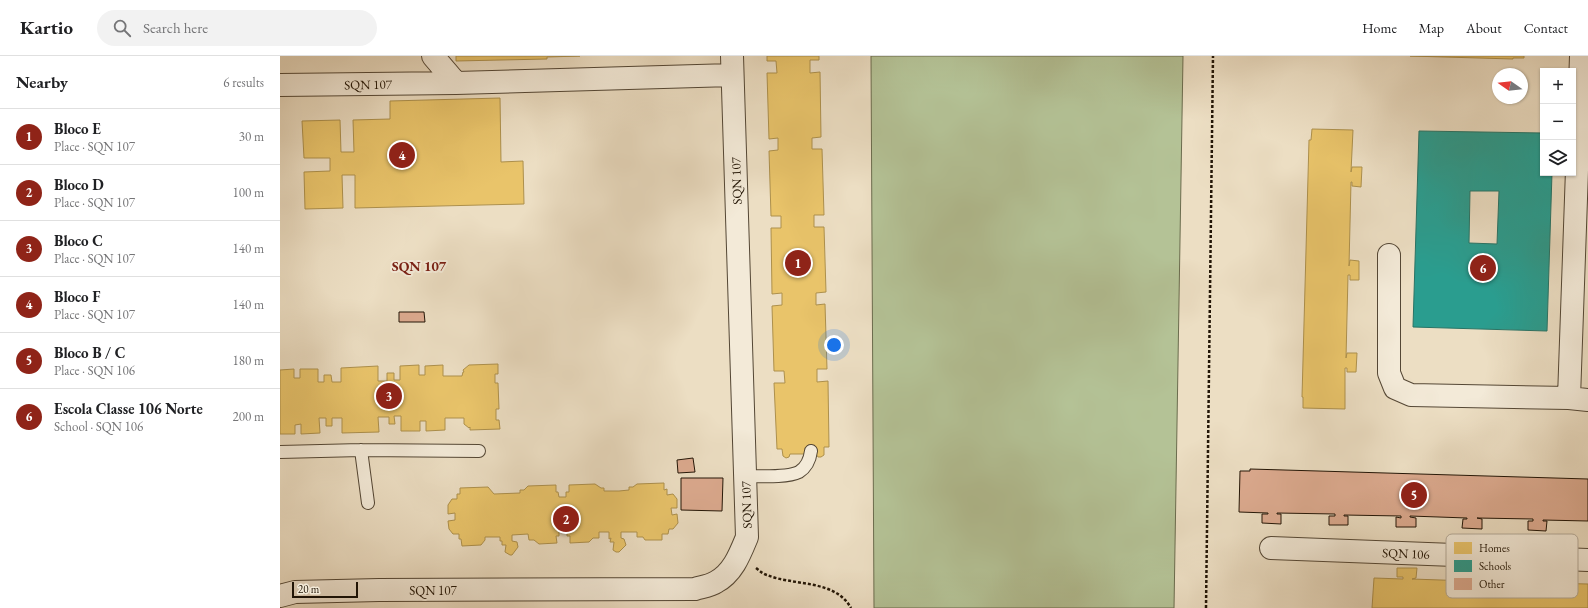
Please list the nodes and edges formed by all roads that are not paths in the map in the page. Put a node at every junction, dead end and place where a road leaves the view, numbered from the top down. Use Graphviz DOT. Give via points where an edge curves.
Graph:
graph roads {
  1 [pos="433,56"];
  2 [pos="1581,56"];
  3 [pos="732,66"];
  4 [pos="456,83"];
  5 [pos="280,85"];
  6 [pos="1582,192"];
  7 [pos="1389,255"];
  8 [pos="1578,399"];
  9 [pos="361,450"];
  10 [pos="479,451"];
  11 [pos="812,451"];
  12 [pos="280,452"];
  13 [pos="745,476"];
  14 [pos="368,504"];
  15 [pos="1272,548"];
  16 [pos="1446,555"];
  17 [pos="1578,560"];
  18 [pos="1588,560"];
  19 [pos="280,596"];
  1 -- 4 [label="street"];
  2 -- 6 [label="street"];
  3 -- 4 [label="street, SQN 107"];
  3 -- 13 [label="street, SQN 107"];
  4 -- 5 [label="street, SQN 107"];
  6 -- 8 [label="street"];
  7 -- 8 [label="street" via="1389,373 1395,388 1411,395"];
  9 -- 10 [label="lane"];
  9 -- 12 [label="lane"];
  9 -- 14 [label="lane"];
  11 -- 13 [label="lane" via="809,461 799,472"];
  13 -- 19 [label="street, SQN 107" via="747,537 739,558 728,573 716,582 695,589 295,592"];
  15 -- 16 [label="street, SQN 106"];
  17 -- 18 [label="street, SQN 106"];
}
